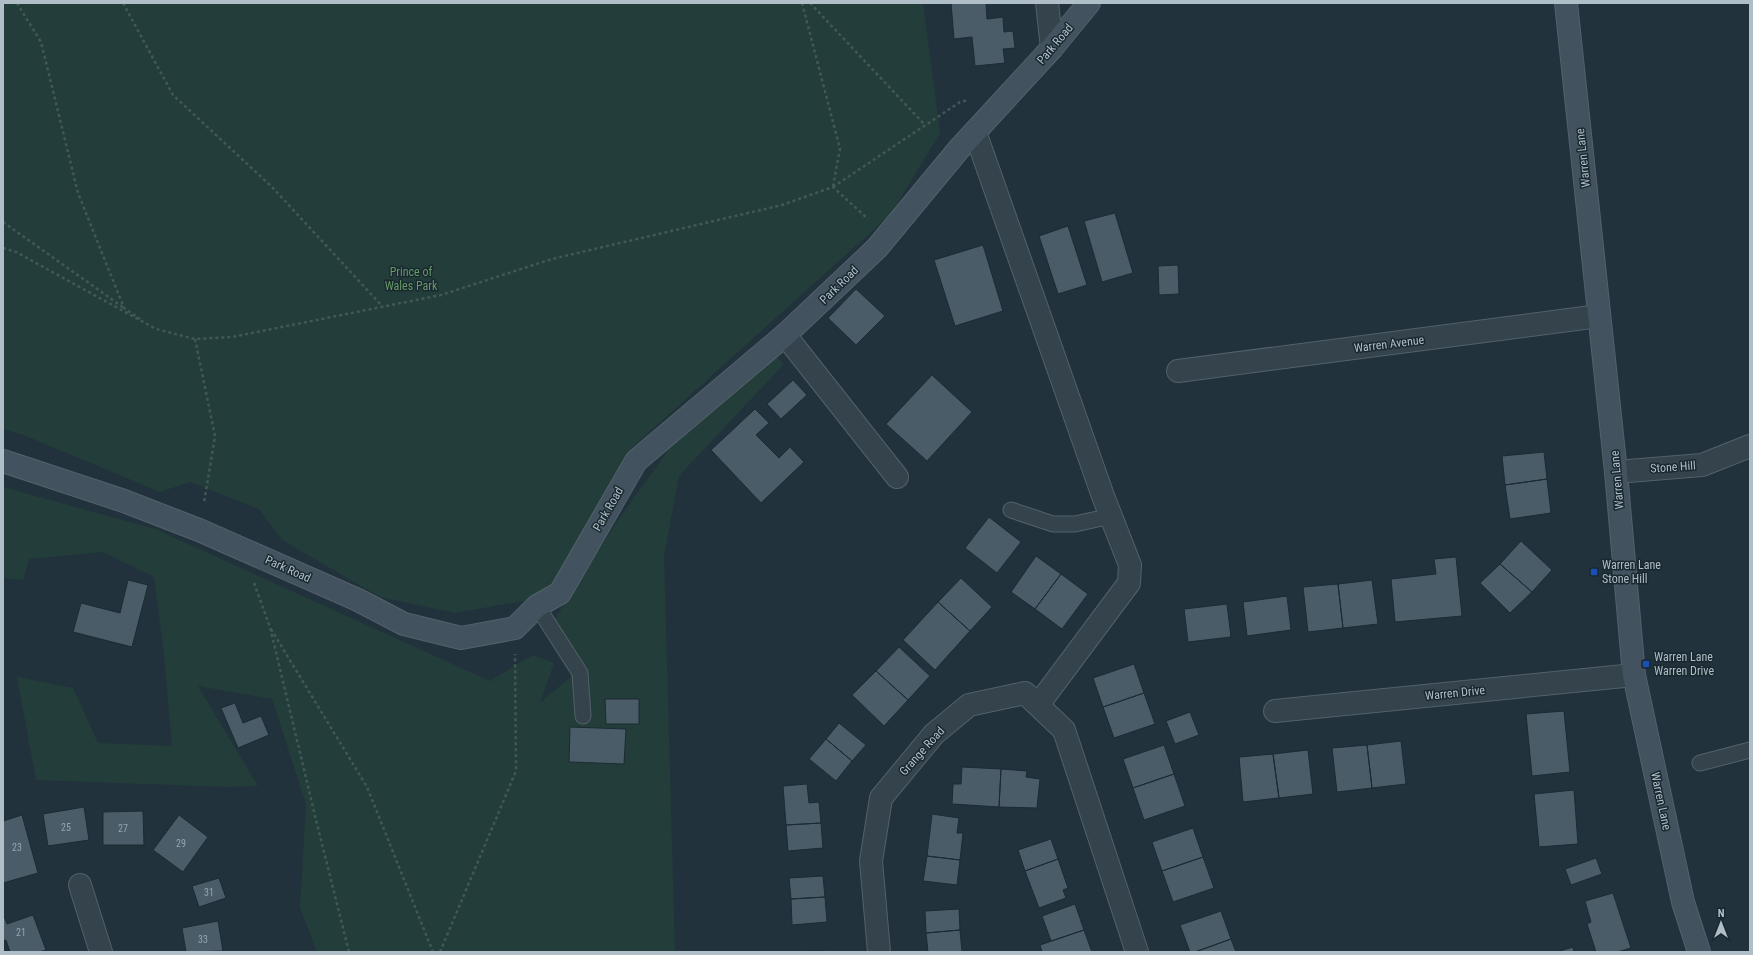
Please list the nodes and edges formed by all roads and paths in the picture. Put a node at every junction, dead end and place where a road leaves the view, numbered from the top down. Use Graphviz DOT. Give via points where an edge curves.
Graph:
graph roads {
  1 [pos="17,3"];
  2 [pos="123,3"];
  3 [pos="802,3"];
  4 [pos="810,3"];
  5 [pos="1047,3"];
  6 [pos="1089,3"];
  7 [pos="1566,3"];
  8 [pos="1052,48"];
  9 [pos="974,98"];
  10 [pos="925,125"];
  11 [pos="976,132"];
  12 [pos="833,187"];
  13 [pos="868,220"];
  14 [pos="3,222"];
  15 [pos="3,248"];
  16 [pos="383,307"];
  17 [pos="124,308"];
  18 [pos="1600,316"];
  19 [pos="156,329"];
  20 [pos="785,335"];
  21 [pos="195,339"];
  22 [pos="1178,371"];
  23 [pos="1750,446"];
  24 [pos="3,461"];
  25 [pos="1616,472"];
  26 [pos="898,477"];
  27 [pos="1012,510"];
  28 [pos="1111,516"];
  29 [pos="199,530"];
  30 [pos="242,549"];
  31 [pos="537,606"];
  32 [pos="270,627"];
  33 [pos="515,628"];
  34 [pos="1634,675"];
  35 [pos="1038,705"];
  36 [pos="1275,711"];
  37 [pos="584,716"];
  38 [pos="1750,750"];
  39 [pos="1700,763"];
  40 [pos="80,885"];
  41 [pos="101,952"];
  42 [pos="350,952"];
  43 [pos="433,952"];
  44 [pos="440,952"];
  45 [pos="879,952"];
  46 [pos="1137,952"];
  47 [pos="1699,952"];
  1 -- 17 [label="path" via="41,42 78,193"];
  2 -- 16 [label="path" via="173,95 272,187"];
  3 -- 12 [label="path" via="840,149"];
  4 -- 10 [label="path"];
  5 -- 8 [label="street"];
  6 -- 8 [label="street, Park Road"];
  7 -- 18 [label="street, Warren Lane"];
  8 -- 11 [label="street, Park Road"];
  9 -- 10 [label="path" via="960,102"];
  10 -- 12 [label="path"];
  11 -- 20 [label="street, Park Road" via="877,248"];
  11 -- 28 [label="street"];
  12 -- 13 [label="path"];
  12 -- 16 [label="path" via="782,205 552,259 441,295"];
  14 -- 17 [label="path"];
  15 -- 19 [label="path" via="16,252"];
  16 -- 21 [label="path" via="232,337"];
  17 -- 19 [label="path"];
  18 -- 22 [label="street, Warren Avenue"];
  18 -- 25 [label="street, Warren Lane"];
  19 -- 21 [label="path"];
  20 -- 26 [label="street"];
  20 -- 31 [label="street, Park Road" via="636,461 560,593"];
  21 -- 29 [label="path" via="214,436"];
  23 -- 25 [label="street, Stone Hill" via="1702,465"];
  24 -- 29 [label="street, Park Road" via="124,501"];
  25 -- 34 [label="street, Warren Lane"];
  27 -- 28 [label="lane" via="1053,524 1075,524"];
  28 -- 35 [label="street" via="1130,564 1129,582"];
  29 -- 30 [label="street, Park Road"];
  30 -- 32 [label="path"];
  30 -- 33 [label="street, Park Road" via="358,600 404,624 462,638"];
  31 -- 33 [label="street, Park Road"];
  31 -- 37 [label="lane" via="580,673"];
  32 -- 42 [label="path"];
  32 -- 43 [label="path" via="367,787"];
  33 -- 44 [label="path" via="516,771"];
  34 -- 36 [label="street, Warren Drive"];
  34 -- 47 [label="street, Warren Lane" via="1683,902"];
  35 -- 45 [label="street, Grange Road" via="1025,693 969,705 934,734 881,798 871,861"];
  35 -- 46 [label="street, Grange Road" via="1064,730"];
  38 -- 39 [label="lane"];
  40 -- 41 [label="street"];
}
